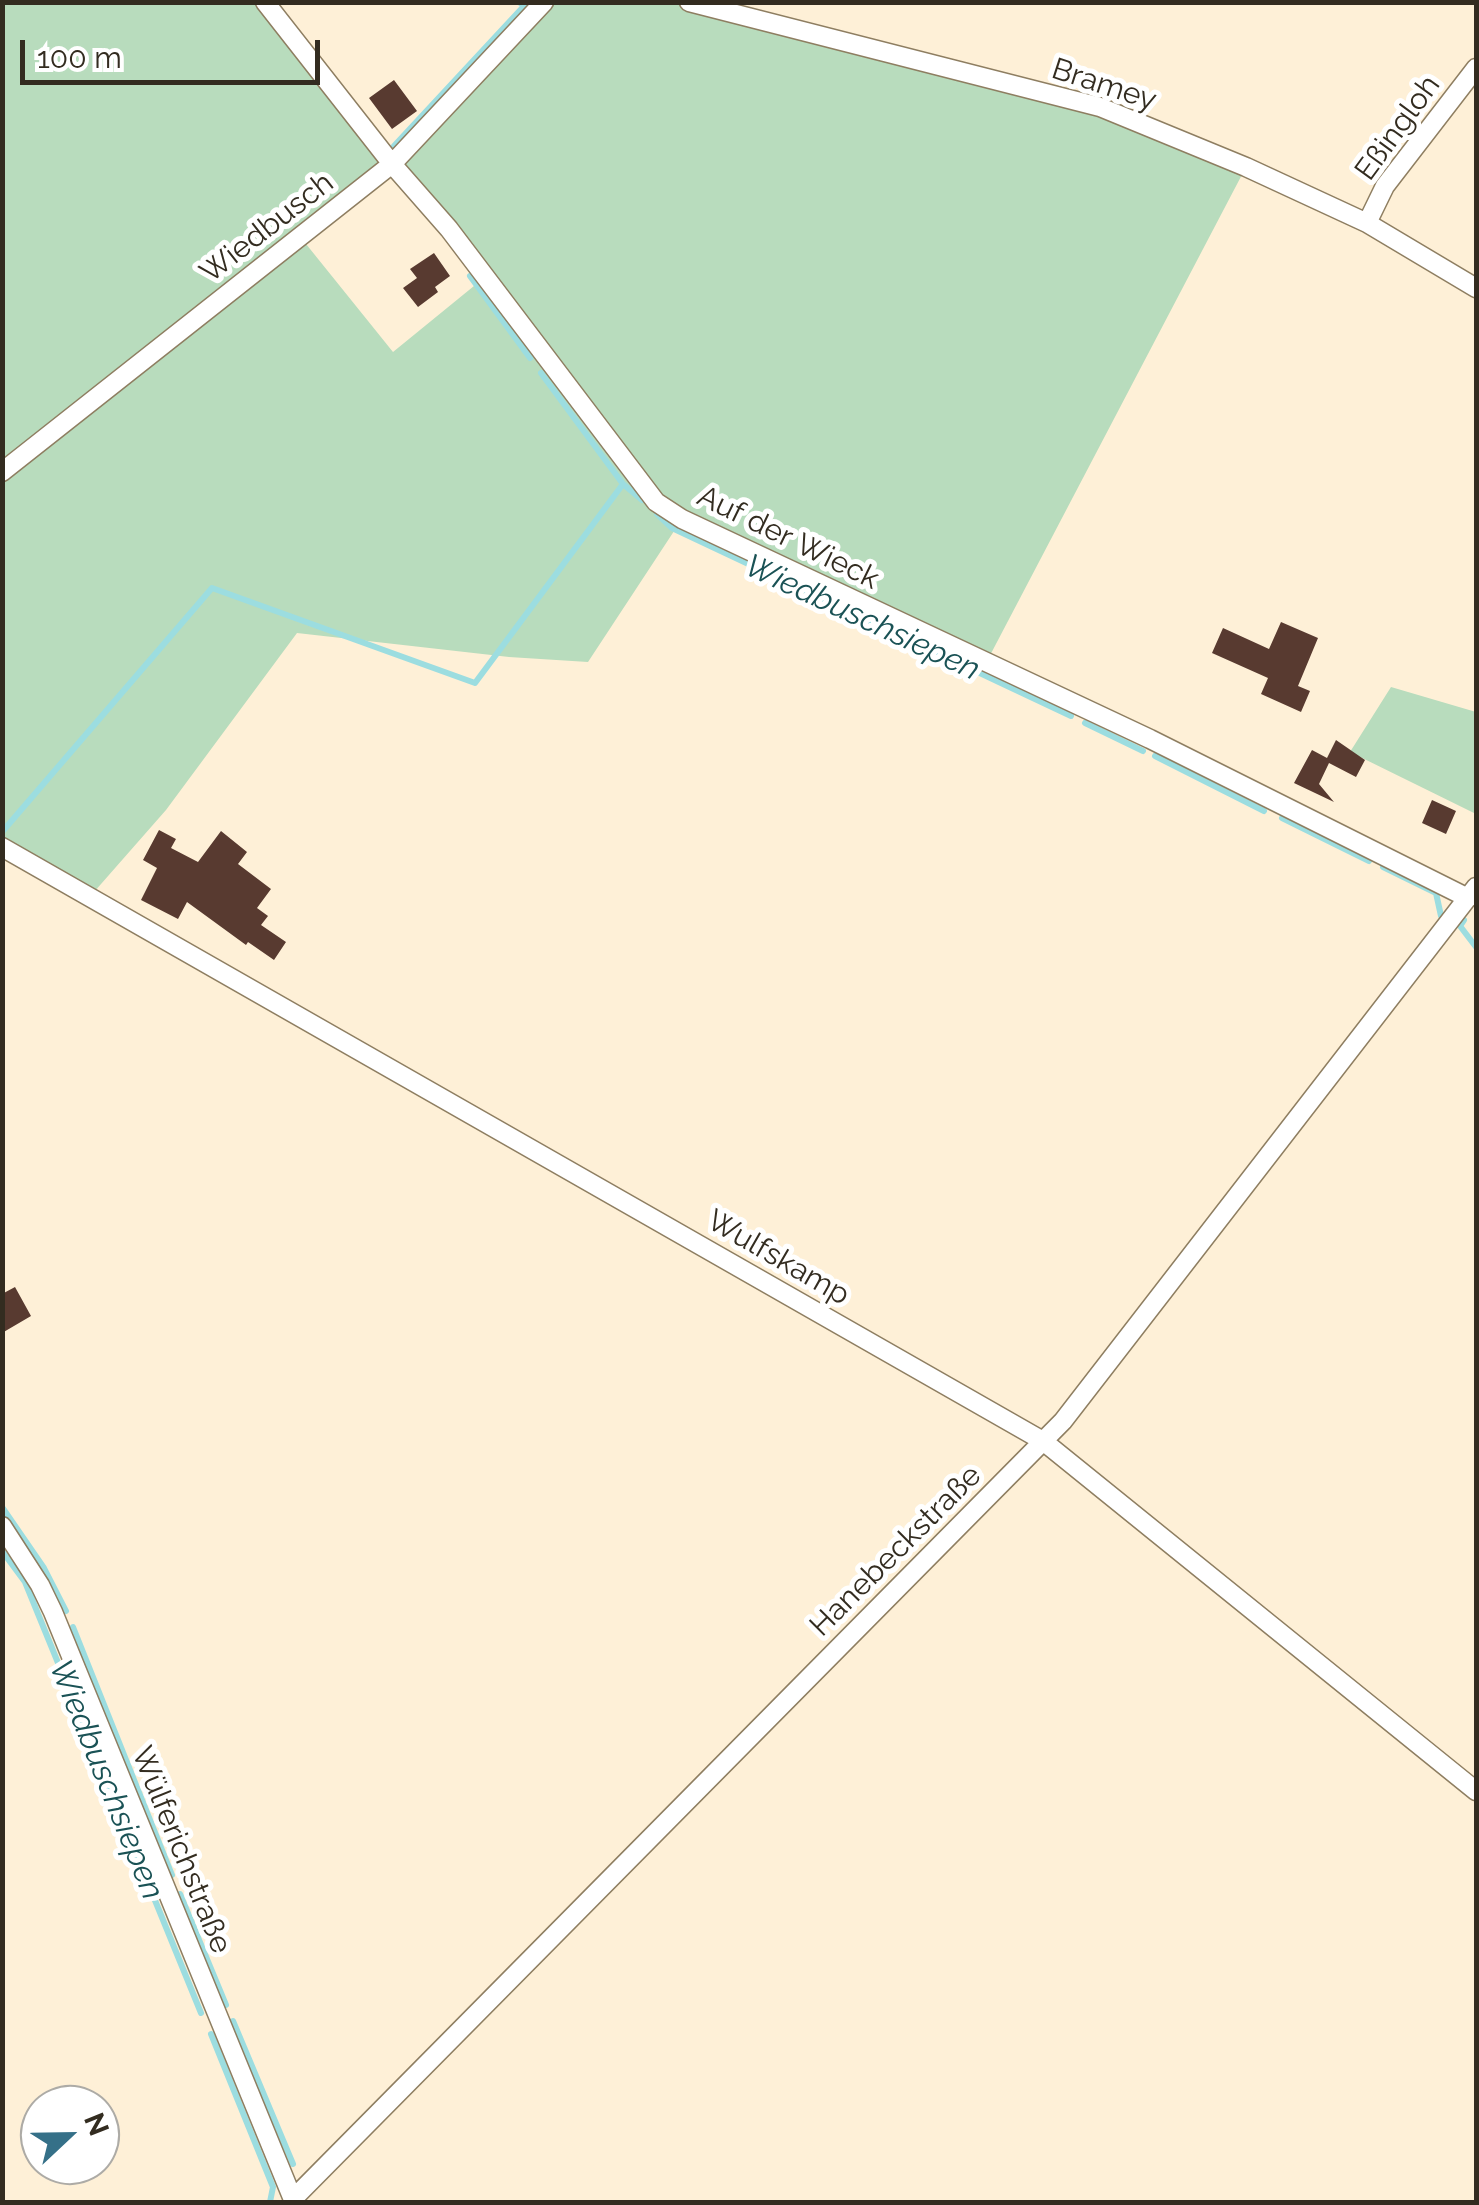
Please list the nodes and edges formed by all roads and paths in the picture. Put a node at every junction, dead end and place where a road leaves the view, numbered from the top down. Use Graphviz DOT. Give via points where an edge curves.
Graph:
graph roads {
  1 [pos="266,2"];
  2 [pos="544,2"];
  3 [pos="689,2"];
  4 [pos="1476,68"];
  5 [pos="392,164"];
  6 [pos="1368,223"];
  7 [pos="1476,288"];
  8 [pos="2,472"];
  9 [pos="2,847"];
  10 [pos="1472,892"];
  11 [pos="1043,1441"];
  12 [pos="2,1526"];
  13 [pos="1476,1791"];
  14 [pos="294,2201"];
  1 -- 5 [label="street, Auf der Wieck"];
  2 -- 5 [label="street, Wiedbusch"];
  3 -- 6 [label="street, Bramey" via="1100,107"];
  4 -- 6 [label="street, Eßingloh" via="1385,186"];
  5 -- 8 [label="street, Wiedbusch"];
  5 -- 10 [label="street, Auf der Wieck" via="656,502"];
  6 -- 7 [label="street, Bramey"];
  9 -- 11 [label="street, Wulfskamp"];
  10 -- 11 [label="street, Hanebeckstraße"];
  11 -- 13 [label="street, Wulfskamp"];
  11 -- 14 [label="street, Hanebeckstraße"];
  12 -- 14 [label="street, Wülferichstraße" via="54,1612"];
}
